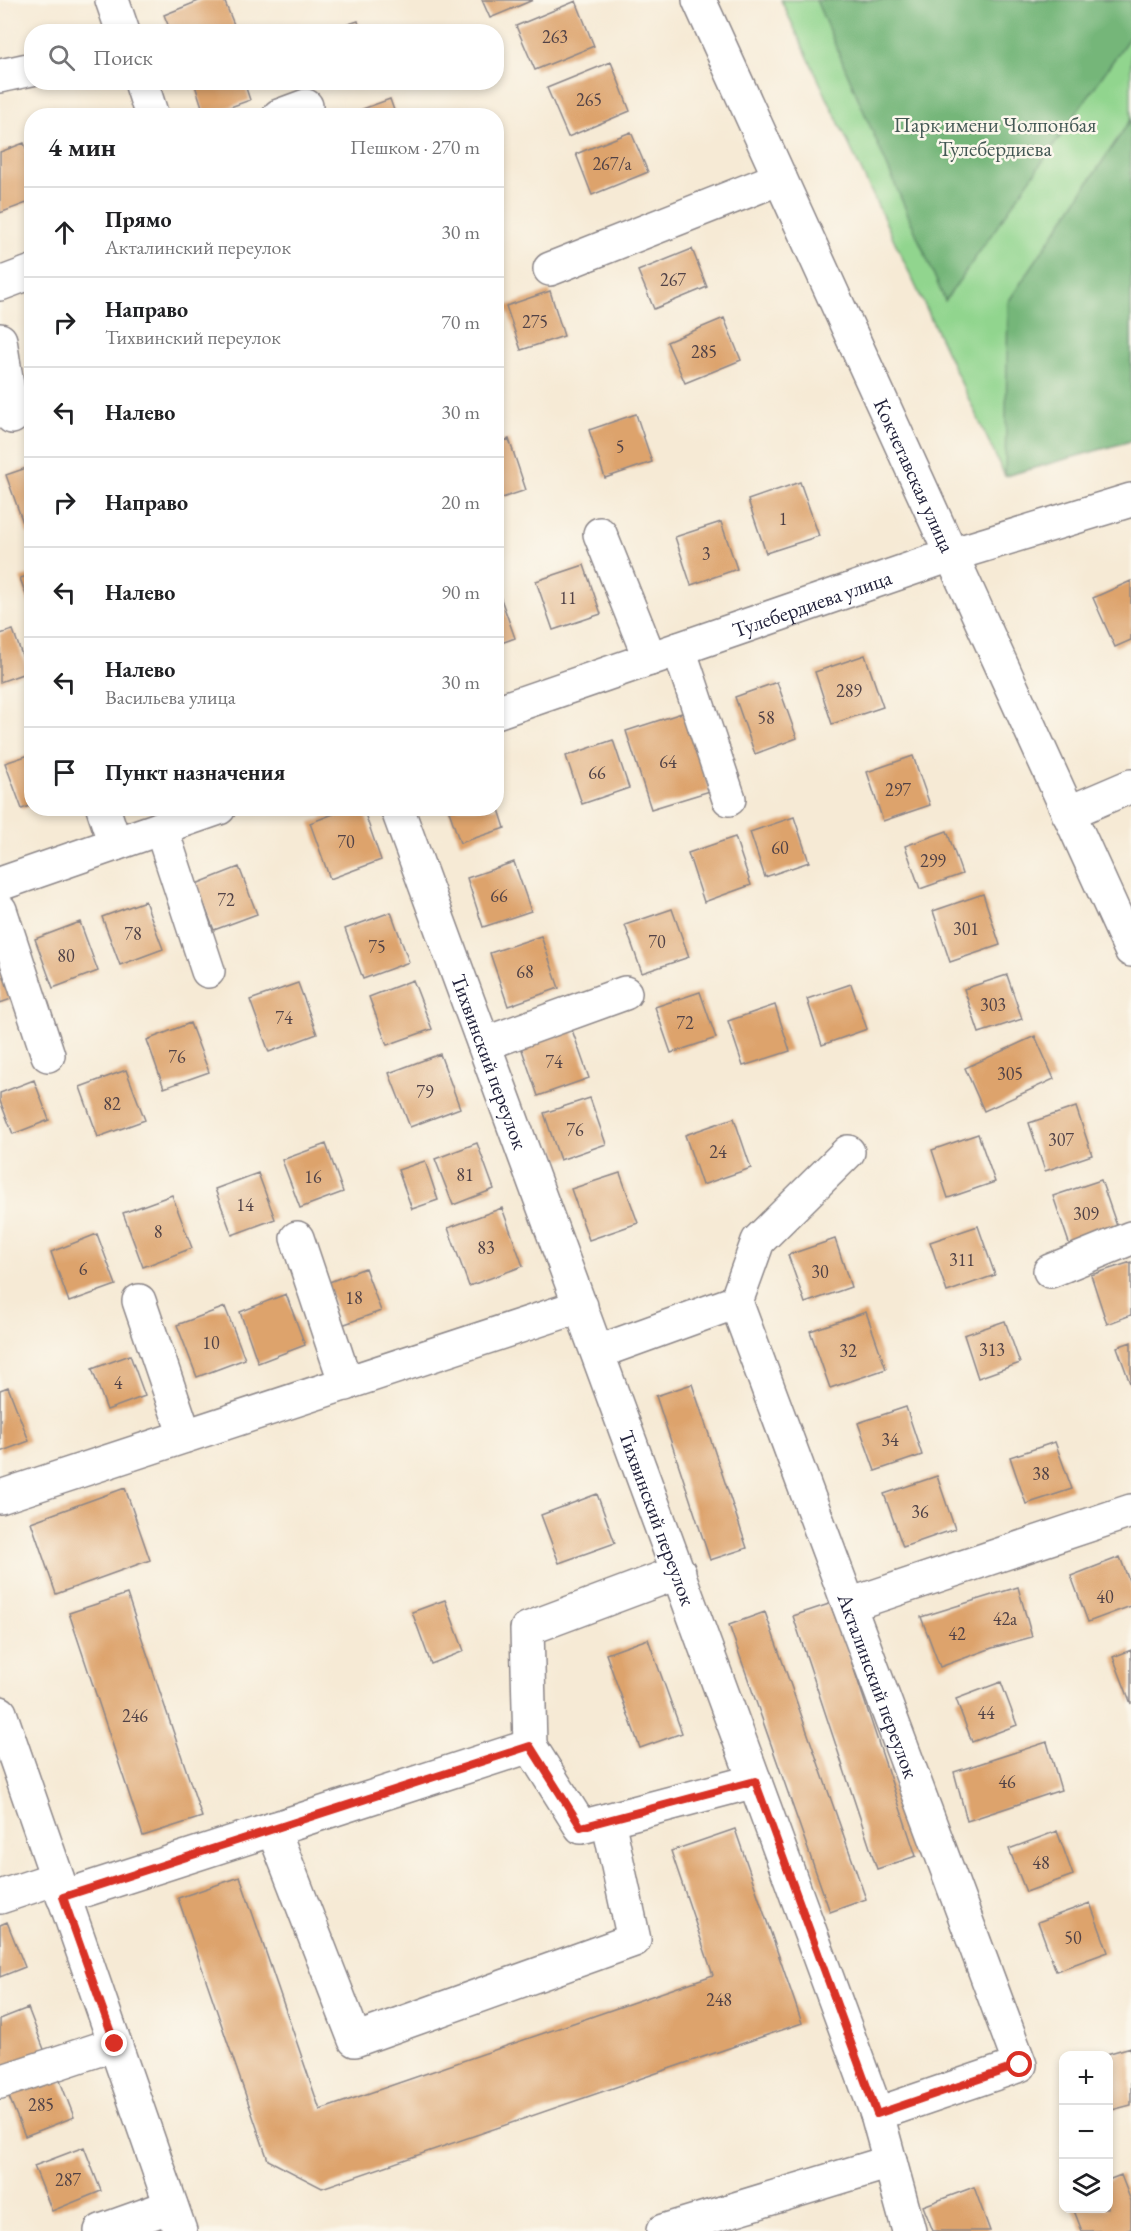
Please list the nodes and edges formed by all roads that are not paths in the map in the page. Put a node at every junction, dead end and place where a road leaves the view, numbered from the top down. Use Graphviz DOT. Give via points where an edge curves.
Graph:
graph roads {
  1 [pos="112,0"];
  2 [pos="699,0"];
  3 [pos="120,24"];
  4 [pos="24,71"];
  5 [pos="0,76"];
  6 [pos="144,90"];
  7 [pos="149,108"];
  8 [pos="780,178"];
  9 [pos="550,269"];
  10 [pos="24,275"];
  11 [pos="0,284"];
  12 [pos="0,340"];
  13 [pos="12,417"];
  14 [pos="1131,500"];
  15 [pos="600,534"];
  16 [pos="951,555"];
  17 [pos="664,654"];
  18 [pos="504,709"];
  19 [pos="1131,786"];
  20 [pos="729,799"];
  21 [pos="1068,813"];
  22 [pos="106,816"];
  23 [pos="196,816"];
  24 [pos="400,816"];
  25 [pos="161,828"];
  26 [pos="115,844"];
  27 [pos="0,884"];
  28 [pos="0,910"];
  29 [pos="1131,950"];
  30 [pos="208,971"];
  31 [pos="625,993"];
  32 [pos="484,1044"];
  33 [pos="48,1055"];
  34 [pos="848,1152"];
  35 [pos="297,1238"];
  36 [pos="1131,1238"];
  37 [pos="1050,1272"];
  38 [pos="139,1301"];
  39 [pos="736,1302"];
  40 [pos="581,1306"];
  41 [pos="598,1352"];
  42 [pos="346,1384"];
  43 [pos="185,1436"];
  44 [pos="0,1497"];
  45 [pos="1131,1511"];
  46 [pos="679,1572"];
  47 [pos="849,1605"];
  48 [pos="0,1713"];
  49 [pos="530,1746"];
  50 [pos="755,1781"];
  51 [pos="608,1820"];
  52 [pos="273,1829"];
  53 [pos="60,1888"];
  54 [pos="0,1897"];
  55 [pos="115,2044"];
  56 [pos="0,2082"];
  57 [pos="877,2114"];
  58 [pos="890,2162"];
  59 [pos="175,2218"];
  60 [pos="101,2231"];
  61 [pos="663,2231"];
  62 [pos="909,2231"];
  1 -- 3 [label="street"];
  2 -- 8 [label="street, Кокчетавская улица"];
  4 -- 5 [label="street"];
  6 -- 7 [label="street"];
  8 -- 9 [label="street"];
  8 -- 16 [label="street, Кокчетавская улица"];
  10 -- 11 [label="street"];
  12 -- 13 [label="street"];
  14 -- 16 [label="street, Тулебердиева улица"];
  15 -- 17 [label="street"];
  16 -- 17 [label="street, Тулебердиева улица"];
  16 -- 21 [label="street, Кокчетавская улица"];
  17 -- 18 [label="street, Тулебердиева улица"];
  17 -- 20 [label="street"];
  19 -- 21 [label="street"];
  21 -- 29 [label="street, Кокчетавская улица"];
  22 -- 26 [label="street"];
  23 -- 25 [label="street"];
  24 -- 32 [label="street, Тихвинский переулок"];
  25 -- 26 [label="street"];
  25 -- 30 [label="street"];
  26 -- 27 [label="street"];
  28 -- 33 [label="street"];
  31 -- 32 [label="street"];
  32 -- 40 [label="street, Тихвинский переулок"];
  34 -- 39 [label="street" via="758,1241"];
  35 -- 42 [label="street"];
  36 -- 37 [label="street"];
  38 -- 43 [label="street"];
  39 -- 41 [label="street"];
  39 -- 47 [label="street, Акталинский переулок"];
  40 -- 41 [label="street, Тихвинский переулок"];
  40 -- 42 [label="street"];
  41 -- 46 [label="street, Тихвинский переулок"];
  42 -- 43 [label="street"];
  43 -- 44 [label="street"];
  45 -- 47 [label="street"];
  46 -- 49 [label="street" via="527,1629"];
  46 -- 50 [label="street, Тихвинский переулок"];
  47 -- 57 [label="street, Акталинский переулок" via="1020,2065"];
  48 -- 53 [label="street"];
  49 -- 51 [label="street" via="581,1827"];
  49 -- 52 [label="street"];
  50 -- 51 [label="street"];
  50 -- 57 [label="street, Тихвинский переулок"];
  51 -- 52 [label="street" via="634,1940 355,2040"];
  52 -- 53 [label="street"];
  53 -- 54 [label="street"];
  53 -- 55 [label="street"];
  55 -- 56 [label="street"];
  55 -- 59 [label="street"];
  57 -- 58 [label="street, Тихвинский переулок"];
  58 -- 61 [label="street"];
  58 -- 62 [label="street, Тихвинский переулок"];
  59 -- 60 [label="street"];
}
